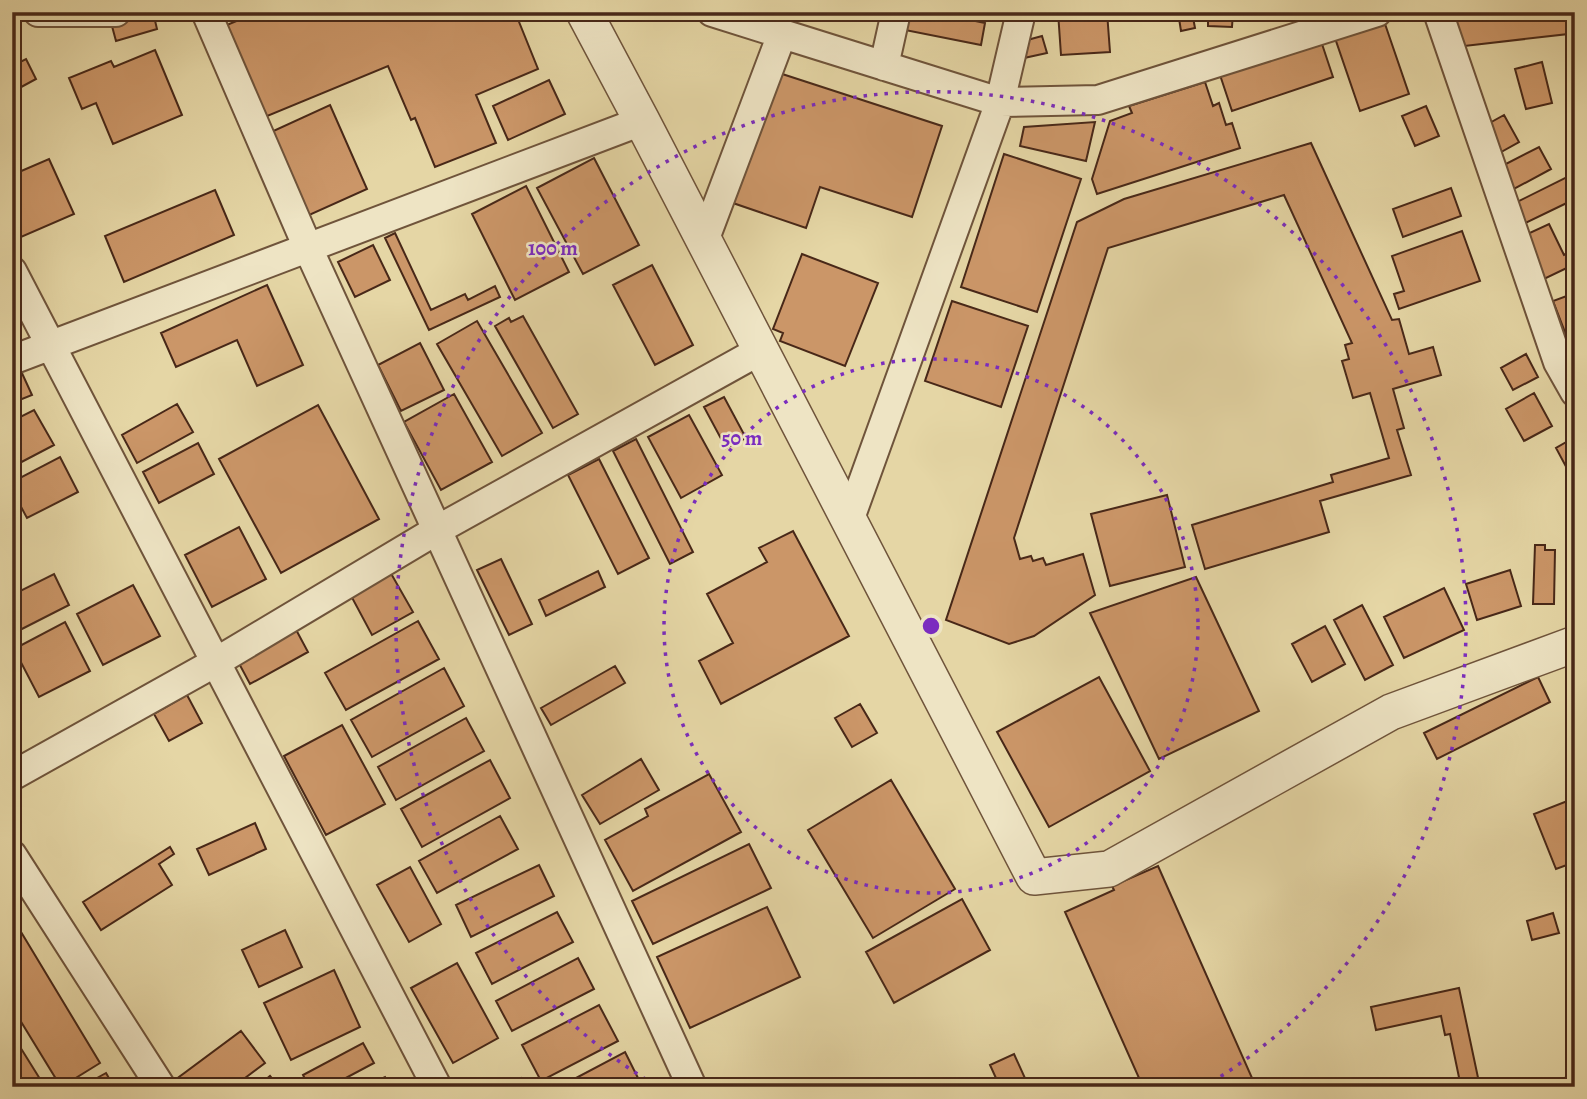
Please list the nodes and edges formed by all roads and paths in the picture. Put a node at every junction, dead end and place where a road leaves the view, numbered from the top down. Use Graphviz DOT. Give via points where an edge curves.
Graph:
graph roads {
  1 [pos="38,12"];
  2 [pos="116,12"];
  3 [pos="584,12"];
  4 [pos="712,12"];
  5 [pos="896,12"];
  6 [pos="1021,12"];
  7 [pos="1377,12"];
  8 [pos="1438,12"];
  9 [pos="208,13"];
  10 [pos="782,34"];
  11 [pos="884,66"];
  12 [pos="1000,102"];
  13 [pos="642,121"];
  14 [pos="704,241"];
  15 [pos="308,248"];
  16 [pos="12,271"];
  17 [pos="51,345"];
  18 [pos="761,350"];
  19 [pos="12,360"];
  20 [pos="1575,392"];
  21 [pos="849,521"];
  22 [pos="437,530"];
  23 [pos="1574,648"];
  24 [pos="216,662"];
  25 [pos="12,776"];
  26 [pos="12,855"];
  27 [pos="161,1087"];
  28 [pos="438,1087"];
  29 [pos="692,1087"];
  1 -- 2 [label="street"];
  3 -- 13 [label="street"];
  4 -- 10 [label="street"];
  5 -- 11 [label="street"];
  6 -- 12 [label="street"];
  7 -- 12 [label="street" via="1098,100"];
  8 -- 20 [label="street" via="1558,362"];
  9 -- 15 [label="street"];
  10 -- 11 [label="street"];
  10 -- 14 [label="street"];
  11 -- 12 [label="street"];
  12 -- 21 [label="street"];
  13 -- 14 [label="street"];
  13 -- 15 [label="street"];
  14 -- 18 [label="street"];
  15 -- 17 [label="street"];
  15 -- 22 [label="street"];
  16 -- 17 [label="street"];
  17 -- 19 [label="street"];
  17 -- 24 [label="street"];
  18 -- 21 [label="street"];
  18 -- 22 [label="street"];
  21 -- 23 [label="street" via="1034,877 1108,869 1391,712"];
  22 -- 24 [label="street"];
  22 -- 29 [label="street"];
  24 -- 25 [label="street"];
  24 -- 28 [label="street"];
  26 -- 27 [label="street"];
}
